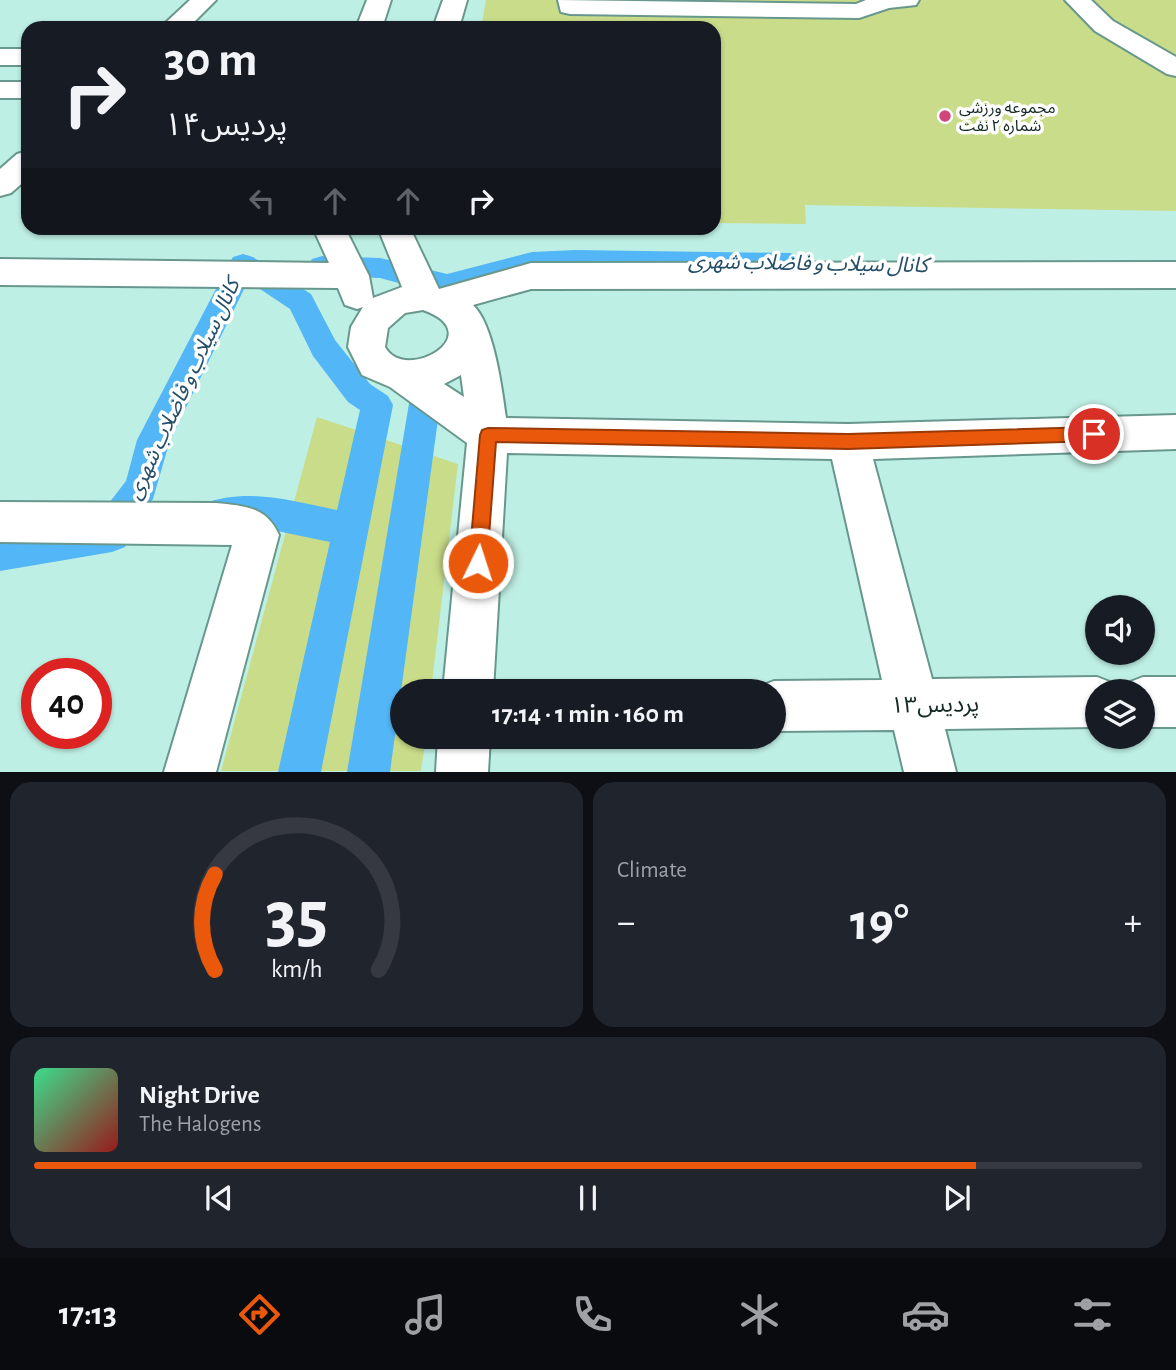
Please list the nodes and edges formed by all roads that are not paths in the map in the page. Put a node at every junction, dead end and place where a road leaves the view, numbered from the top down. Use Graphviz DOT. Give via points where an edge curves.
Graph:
graph roads {
  1 [pos="204,0"];
  2 [pos="379,0"];
  3 [pos="455,0"];
  4 [pos="907,0"];
  5 [pos="1077,0"];
  6 [pos="570,12"];
  7 [pos="181,21"];
  8 [pos="372,21"];
  9 [pos="448,21"];
  10 [pos="0,57"];
  11 [pos="21,57"];
  12 [pos="1176,68"];
  13 [pos="0,90"];
  14 [pos="21,90"];
  15 [pos="21,167"];
  16 [pos="0,186"];
  17 [pos="332,235"];
  18 [pos="399,235"];
  19 [pos="0,272"];
  20 [pos="1176,275"];
  21 [pos="352,276"];
  22 [pos="446,308"];
  23 [pos="367,330"];
  24 [pos="404,377"];
  25 [pos="1176,432"];
  26 [pos="488,435"];
  27 [pos="848,442"];
  28 [pos="0,522"];
  29 [pos="469,679"];
  30 [pos="1085,702"];
  31 [pos="1155,702"];
  32 [pos="1176,702"];
  33 [pos="914,704"];
  34 [pos="786,706"];
  35 [pos="463,749"];
  36 [pos="190,772"];
  37 [pos="461,772"];
  38 [pos="930,772"];
  1 -- 7 [label="street"];
  2 -- 8 [label="street"];
  3 -- 9 [label="street"];
  4 -- 6 [label="street" via="886,1 859,11"];
  5 -- 12 [label="street" via="1104,26"];
  10 -- 11 [label="street"];
  13 -- 14 [label="street"];
  15 -- 16 [label="street"];
  17 -- 21 [label="street"];
  18 -- 22 [label="street"];
  19 -- 21 [label="street"];
  20 -- 22 [label="street" via="531,276"];
  21 -- 23 [label="street"];
  22 -- 23 [label="street" via="391,304"];
  22 -- 24 [label="street" via="465,346 452,363 429,374"];
  22 -- 26 [label="street" via="483,390"];
  23 -- 24 [label="street" via="365,345 371,360"];
  24 -- 26 [label="street"];
  25 -- 27 [label="street"];
  26 -- 27 [label="street"];
  26 -- 29 [label="street"];
  27 -- 33 [label="street"];
  28 -- 36 [label="street" via="216,523 246,527 257,535"];
  30 -- 33 [label="street, پردیس۱۳"];
  31 -- 32 [label="street"];
  33 -- 34 [label="street, پردیس۱۳"];
  33 -- 38 [label="street"];
  35 -- 37 [label="street"];
}
